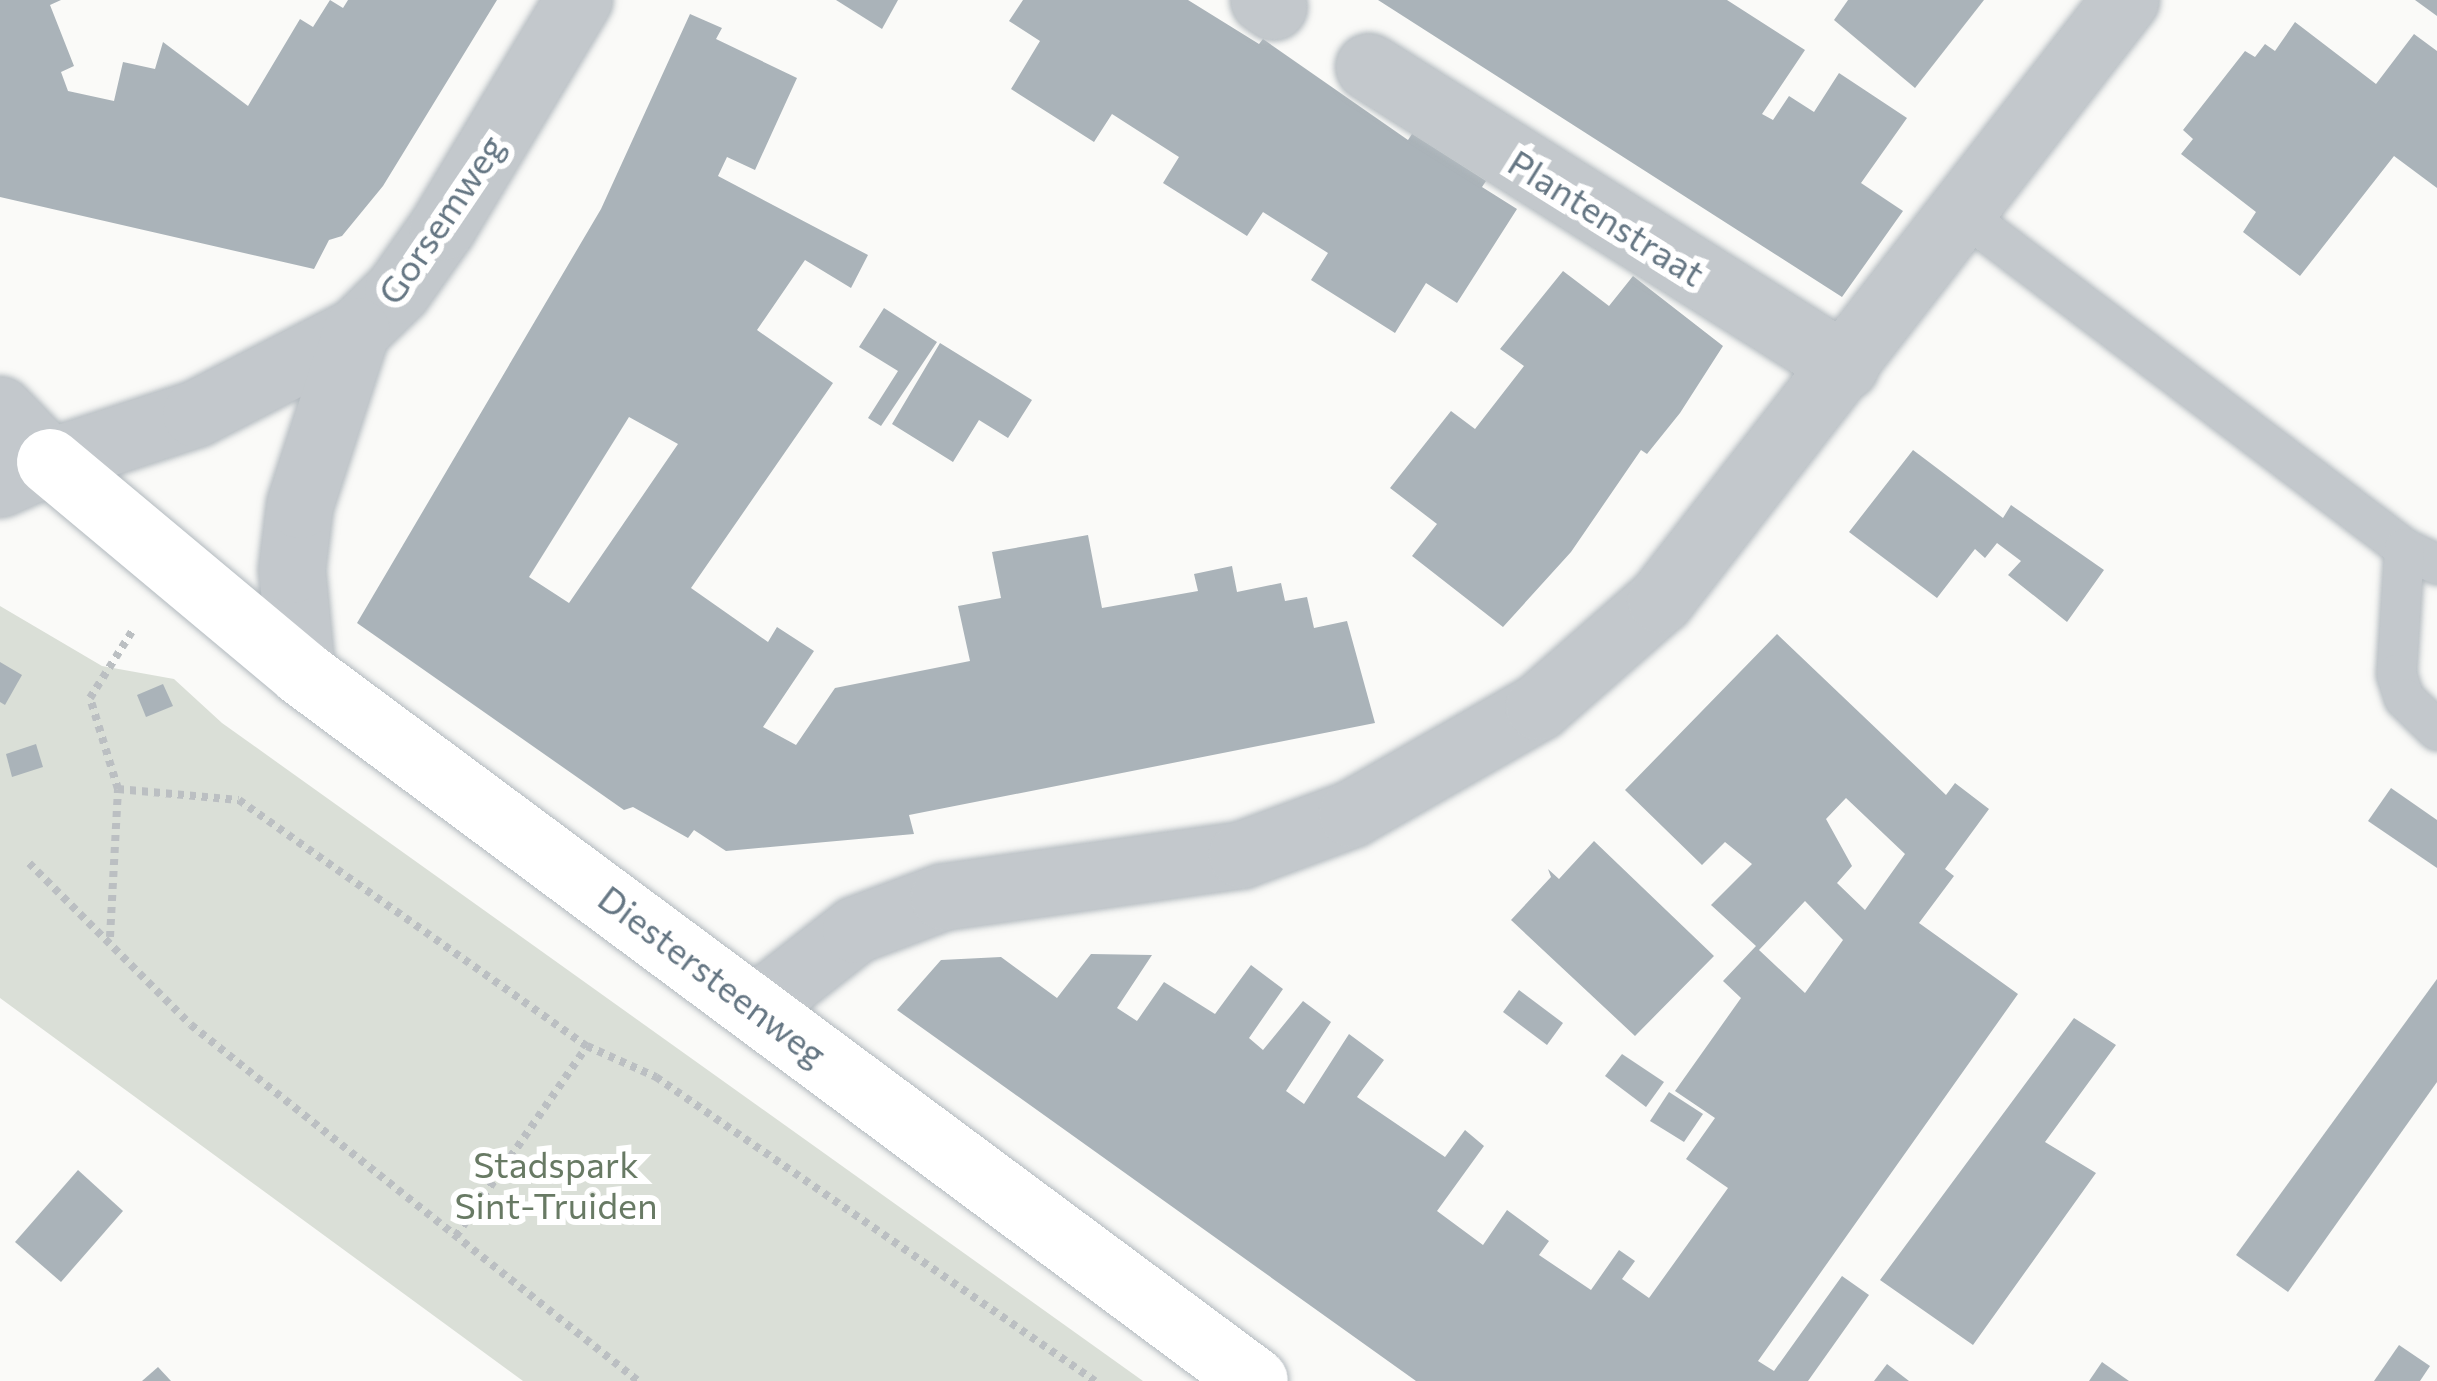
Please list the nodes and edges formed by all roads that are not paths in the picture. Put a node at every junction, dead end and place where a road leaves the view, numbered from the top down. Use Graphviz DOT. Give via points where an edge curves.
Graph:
graph roads {
  1 [pos="579,0"];
  2 [pos="2126,0"];
  3 [pos="1369,67"];
  4 [pos="1963,214"];
  5 [pos="358,331"];
  6 [pos="1846,367"];
  7 [pos="0,410"];
  8 [pos="25,473"];
  9 [pos="2421,556"];
  10 [pos="302,673"];
  11 [pos="2437,730"];
  12 [pos="759,1006"];
  13 [pos="1255,1381"];
  1 -- 5 [label="street, Gorsemweg" via="442,227"];
  2 -- 4 [label="street"];
  3 -- 6 [label="street, Plantenstraat"];
  4 -- 6 [label="street"];
  4 -- 9 [label="lane"];
  5 -- 8 [label="street, Gorsemweg" via="196,414"];
  5 -- 10 [label="street" via="301,506 292,570"];
  6 -- 12 [label="street" via="1661,600 1539,707 1433,772 1242,855 944,897 856,930"];
  7 -- 8 [label="street"];
  8 -- 10 [label="main road, Diestersteenweg" via="172,568"];
  9 -- 11 [label="lane" via="2396,674 2404,698"];
  10 -- 12 [label="main road, Diestersteenweg"];
  12 -- 13 [label="main road, Diestersteenweg"];
}
